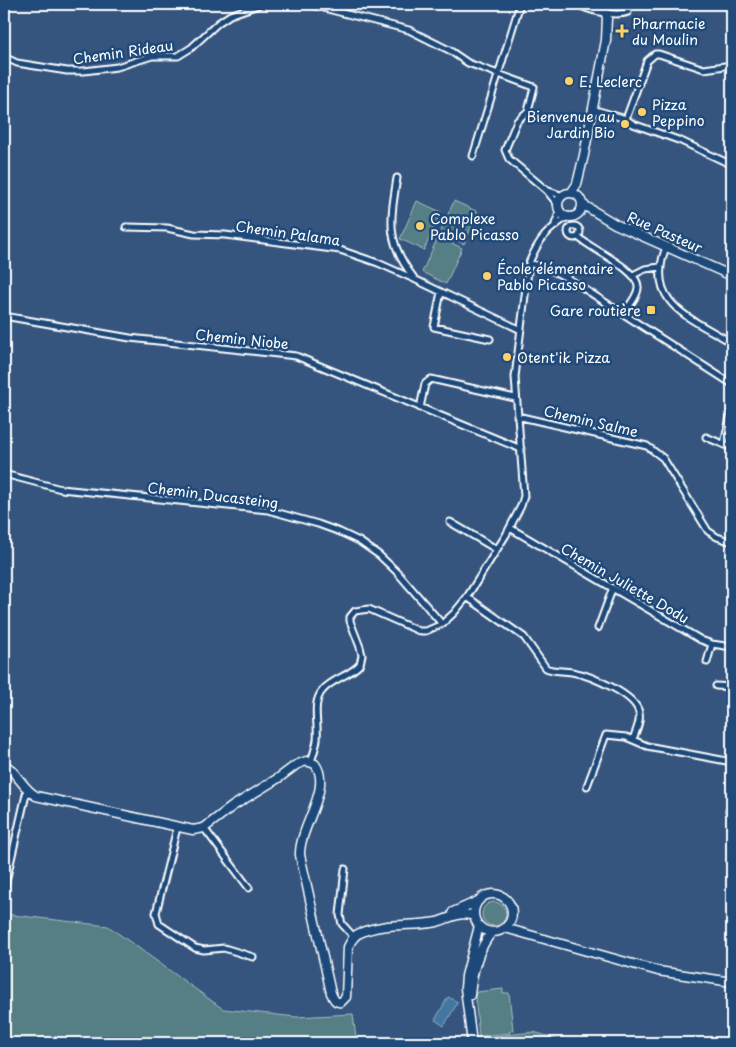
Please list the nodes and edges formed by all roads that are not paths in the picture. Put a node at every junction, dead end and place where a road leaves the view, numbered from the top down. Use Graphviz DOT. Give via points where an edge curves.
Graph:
graph roads {
  1 [pos="260,4"];
  2 [pos="308,4"];
  3 [pos="520,4"];
  4 [pos="578,4"];
  5 [pos="603,4"];
  6 [pos="631,4"];
  7 [pos="606,12"];
  8 [pos="4,57"];
  9 [pos="732,65"];
  10 [pos="498,74"];
  11 [pos="592,109"];
  12 [pos="626,119"];
  13 [pos="473,156"];
  14 [pos="732,164"];
  15 [pos="398,178"];
  16 [pos="546,190"];
  17 [pos="571,195"];
  18 [pos="582,204"];
  19 [pos="559,208"];
  20 [pos="579,213"];
  21 [pos="569,216"];
  22 [pos="615,224"];
  23 [pos="554,225"];
  24 [pos="126,228"];
  25 [pos="578,237"];
  26 [pos="666,247"];
  27 [pos="399,257"];
  28 [pos="529,263"];
  29 [pos="660,267"];
  30 [pos="392,269"];
  31 [pos="633,275"];
  32 [pos="732,276"];
  33 [pos="414,279"];
  34 [pos="441,292"];
  35 [pos="624,314"];
  36 [pos="4,316"];
  37 [pos="521,330"];
  38 [pos="490,339"];
  39 [pos="732,342"];
  40 [pos="732,384"];
  41 [pos="515,398"];
  42 [pos="420,408"];
  43 [pos="732,408"];
  44 [pos="517,416"];
  45 [pos="706,437"];
  46 [pos="724,444"];
  47 [pos="732,448"];
  48 [pos="521,449"];
  49 [pos="4,474"];
  50 [pos="450,522"];
  51 [pos="510,528"];
  52 [pos="732,542"];
  53 [pos="496,549"];
  54 [pos="612,590"];
  55 [pos="467,596"];
  56 [pos="442,624"];
  57 [pos="598,628"];
  58 [pos="712,644"];
  59 [pos="732,646"];
  60 [pos="707,662"];
  61 [pos="716,686"];
  62 [pos="732,687"];
  63 [pos="633,739"];
  64 [pos="311,762"];
  65 [pos="732,762"];
  66 [pos="4,764"];
  67 [pos="587,786"];
  68 [pos="27,790"];
  69 [pos="732,803"];
  70 [pos="729,811"];
  71 [pos="177,828"];
  72 [pos="204,828"];
  73 [pos="344,869"];
  74 [pos="249,888"];
  75 [pos="4,890"];
  76 [pos="478,901"];
  77 [pos="474,916"];
  78 [pos="444,919"];
  79 [pos="511,919"];
  80 [pos="479,926"];
  81 [pos="504,928"];
  82 [pos="492,932"];
  83 [pos="528,934"];
  84 [pos="354,936"];
  85 [pos="253,957"];
  86 [pos="466,976"];
  87 [pos="732,982"];
  88 [pos="470,988"];
  89 [pos="469,1005"];
  90 [pos="472,1043"];
  1 -- 8 [label="street, Chemin Rideau" via="230,15 178,56 152,56 116,67 84,71 17,63"];
  2 -- 10 [label="street" via="409,30 468,63"];
  3 -- 10 [label="street"];
  4 -- 7 [label="street"];
  5 -- 7 [label="main road"];
  6 -- 7 [label="street" via="628,12 621,15"];
  7 -- 11 [label="main road" via="606,40"];
  9 -- 12 [label="street" via="704,70 655,54 647,61"];
  10 -- 13 [label="street"];
  10 -- 16 [label="street" via="534,86 528,110 517,121 505,150 509,159"];
  11 -- 12 [label="street"];
  11 -- 17 [label="main road" via="577,184"];
  12 -- 14 [label="street"];
  15 -- 27 [label="street" via="392,232"];
  16 -- 17 [label="street"];
  16 -- 19 [label="street"];
  17 -- 18 [label="main road"];
  17 -- 19 [label="main road" via="559,202"];
  18 -- 20 [label="main road"];
  18 -- 22 [label="main road, Rue Pasteur"];
  19 -- 21 [label="main road"];
  19 -- 23 [label="street"];
  20 -- 21 [label="main road"];
  20 -- 22 [label="main road, Rue Pasteur"];
  21 -- 23 [label="street"];
  22 -- 26 [label="main road, Rue Pasteur"];
  23 -- 28 [label="street" via="543,235"];
  24 -- 30 [label="street, Chemin Palama" via="167,228 194,234 340,250"];
  25 -- 31 [label="street"];
  26 -- 29 [label="street"];
  26 -- 32 [label="main road, Rue Pasteur"];
  27 -- 30 [label="street"];
  27 -- 33 [label="street"];
  28 -- 35 [label="street" via="560,274"];
  28 -- 37 [label="street"];
  29 -- 31 [label="street"];
  29 -- 39 [label="street" via="663,290 672,305"];
  30 -- 33 [label="street, Chemin Palama"];
  31 -- 35 [label="street" via="638,292"];
  33 -- 34 [label="street, Chemin Palama"];
  34 -- 37 [label="street, Chemin Palama"];
  34 -- 38 [label="street" via="434,327"];
  35 -- 40 [label="street"];
  36 -- 42 [label="street, Chemin Niobe" via="130,338 296,356"];
  37 -- 41 [label="street"];
  41 -- 42 [label="street" via="431,379 425,384"];
  41 -- 44 [label="street"];
  42 -- 48 [label="street, Chemin Niobe"];
  43 -- 46 [label="street"];
  44 -- 48 [label="street"];
  44 -- 52 [label="street, Chemin Salme" via="647,446 663,458 708,531"];
  45 -- 46 [label="street"];
  46 -- 47 [label="street"];
  48 -- 51 [label="street" via="524,496"];
  49 -- 56 [label="street, Chemin Ducasteing" via="61,489 268,510 318,524 359,541 379,556"];
  50 -- 53 [label="street"];
  51 -- 53 [label="street"];
  51 -- 54 [label="street, Chemin Juliette Dodu"];
  53 -- 55 [label="street"];
  54 -- 57 [label="street"];
  54 -- 58 [label="street, Chemin Juliette Dodu"];
  55 -- 56 [label="street"];
  55 -- 63 [label="street" via="524,637 546,668 582,674 629,698 640,716"];
  56 -- 64 [label="street" via="426,632 369,609 353,614 350,621 362,655 360,664 320,692 317,739"];
  58 -- 59 [label="street, Chemin Juliette Dodu"];
  58 -- 60 [label="street"];
  61 -- 62 [label="street"];
  63 -- 65 [label="street" via="654,748"];
  63 -- 67 [label="street" via="606,736"];
  64 -- 72 [label="main road" via="296,765"];
  64 -- 84 [label="main road" via="318,769 321,783 300,855 331,993 337,1002 346,995 347,953"];
  66 -- 68 [label="main road"];
  68 -- 71 [label="main road" via="41,798"];
  68 -- 75 [label="street"];
  69 -- 70 [label="street"];
  71 -- 72 [label="main road"];
  71 -- 85 [label="street" via="156,920 161,927 195,948 224,948"];
  72 -- 74 [label="street"];
  73 -- 84 [label="street" via="340,915 342,924"];
  76 -- 77 [label="main road"];
  76 -- 78 [label="main road"];
  76 -- 79 [label="main road" via="488,894 505,898 512,907"];
  77 -- 78 [label="main road" via="464,913"];
  77 -- 80 [label="main road"];
  78 -- 84 [label="main road" via="368,930"];
  79 -- 81 [label="main road"];
  79 -- 83 [label="main road"];
  80 -- 82 [label="main road"];
  80 -- 86 [label="main road"];
  81 -- 82 [label="main road"];
  81 -- 83 [label="main road"];
  82 -- 88 [label="main road" via="481,952"];
  83 -- 87 [label="main road" via="658,971"];
  86 -- 88 [label="main road"];
  86 -- 89 [label="main road"];
  88 -- 89 [label="main road"];
  89 -- 90 [label="main road"];
}
